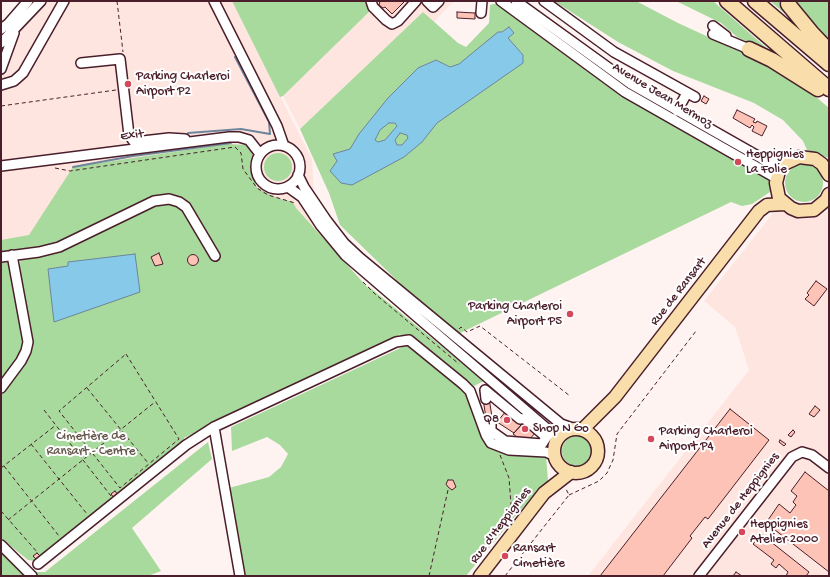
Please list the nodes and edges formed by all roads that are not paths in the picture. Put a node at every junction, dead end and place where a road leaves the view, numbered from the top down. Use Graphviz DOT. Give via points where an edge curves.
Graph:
graph roads {
  1 [pos="28,1"];
  2 [pos="41,1"];
  3 [pos="64,1"];
  4 [pos="214,1"];
  5 [pos="371,1"];
  6 [pos="416,1"];
  7 [pos="426,1"];
  8 [pos="439,1"];
  9 [pos="482,1"];
  10 [pos="501,1"];
  11 [pos="516,1"];
  12 [pos="544,1"];
  13 [pos="727,1"];
  14 [pos="755,1"];
  15 [pos="787,2"];
  16 [pos="481,13"];
  17 [pos="1,29"];
  18 [pos="16,29"];
  19 [pos="713,30"];
  20 [pos="3,41"];
  21 [pos="749,49"];
  22 [pos="8,51"];
  23 [pos="829,51"];
  24 [pos="1,63"];
  25 [pos="81,63"];
  26 [pos="829,64"];
  27 [pos="1,69"];
  28 [pos="1,76"];
  29 [pos="4,84"];
  30 [pos="829,89"];
  31 [pos="829,96"];
  32 [pos="677,111"];
  33 [pos="216,139"];
  34 [pos="284,146"];
  35 [pos="260,154"];
  36 [pos="784,164"];
  37 [pos="826,165"];
  38 [pos="1,166"];
  39 [pos="298,175"];
  40 [pos="829,175"];
  41 [pos="776,183"];
  42 [pos="288,187"];
  43 [pos="828,198"];
  44 [pos="784,204"];
  45 [pos="767,206"];
  46 [pos="12,255"];
  47 [pos="215,256"];
  48 [pos="1,257"];
  49 [pos="1,388"];
  50 [pos="516,388"];
  51 [pos="500,389"];
  52 [pos="615,397"];
  53 [pos="529,418"];
  54 [pos="491,424"];
  55 [pos="214,427"];
  56 [pos="578,430"];
  57 [pos="595,439"];
  58 [pos="556,442"];
  59 [pos="556,458"];
  60 [pos="829,468"];
  61 [pos="571,472"];
  62 [pos="544,493"];
  63 [pos="1,544"];
  64 [pos="38,564"];
  65 [pos="32,576"];
  66 [pos="240,576"];
  67 [pos="480,576"];
  68 [pos="699,576"];
  1 -- 17 [label="street"];
  2 -- 18 [label="street"];
  3 -- 29 [label="street" via="23,73"];
  4 -- 34 [label="street" via="278,126"];
  5 -- 6 [label="street" via="373,7 392,24"];
  7 -- 8 [label="street" via="433,7"];
  9 -- 16 [label="street"];
  10 -- 41 [label="street, Avenue Jean Mermoz" via="625,92 765,170"];
  11 -- 32 [label="street, Avenue Jean Mermoz" via="631,84"];
  12 -- 32 [label="street" via="614,52 691,95"];
  13 -- 30 [label="highway"];
  14 -- 26 [label="highway"];
  15 -- 23 [label="highway"];
  18 -- 20 [label="street"];
  18 -- 22 [label="street"];
  19 -- 21 [label="street"];
  21 -- 31 [label="highway" via="772,60"];
  22 -- 24 [label="street"];
  22 -- 27 [label="street"];
  22 -- 28 [label="street" via="6,67"];
  25 -- 33 [label="street" via="122,56 131,139 134,142 169,138"];
  32 -- 36 [label="street, Avenue Jean Mermoz" via="770,163"];
  33 -- 35 [label="street, Exit" via="245,138"];
  33 -- 38 [label="street, Exit"];
  34 -- 35 [label="street" via="271,146"];
  34 -- 39 [label="street" via="293,152 298,160"];
  35 -- 42 [label="street" via="256,171 261,181 270,188"];
  36 -- 37 [label="main road" via="803,157 816,159"];
  36 -- 41 [label="main road, Rue de Ransart"];
  37 -- 40 [label="main road"];
  39 -- 42 [label="street"];
  39 -- 50 [label="street" via="344,243"];
  41 -- 44 [label="main road"];
  41 -- 45 [label="main road, Rue de Ransart"];
  42 -- 51 [label="street" via="302,197 345,255"];
  43 -- 44 [label="main road" via="814,210 791,208"];
  44 -- 45 [label="main road"];
  45 -- 52 [label="main road, Rue de Ransart" via="759,211"];
  46 -- 47 [label="street" via="59,247 154,201 169,199 186,207"];
  46 -- 48 [label="street"];
  46 -- 49 [label="street" via="28,342 21,361"];
  50 -- 51 [label="street"];
  50 -- 56 [label="street" via="561,424"];
  51 -- 53 [label="street"];
  51 -- 53 [label="street" via="490,398 520,419"];
  52 -- 56 [label="main road, Rue de Ransart"];
  52 -- 57 [label="main road, Rue de Ransart" via="602,419"];
  53 -- 54 [label="street" via="544,436 545,441 542,444 504,442 491,431"];
  53 -- 58 [label="street" via="552,433"];
  55 -- 59 [label="street" via="396,342 409,340 470,391 491,443 510,450 546,452"];
  55 -- 64 [label="street" via="186,445"];
  55 -- 66 [label="street"];
  56 -- 57 [label="main road" via="590,433"];
  56 -- 58 [label="main road" via="561,435"];
  57 -- 61 [label="main road" via="598,453 596,460 586,471"];
  58 -- 59 [label="main road"];
  59 -- 61 [label="main road" via="560,466"];
  59 -- 62 [label="main road, Rue d'Heppignies" via="554,472"];
  60 -- 68 [label="street, Avenue de Heppignies" via="812,455 802,452 792,456"];
  61 -- 62 [label="main road, Rue d'Heppignies"];
  62 -- 67 [label="main road, Rue d'Heppignies"];
  63 -- 65 [label="street"];
}
